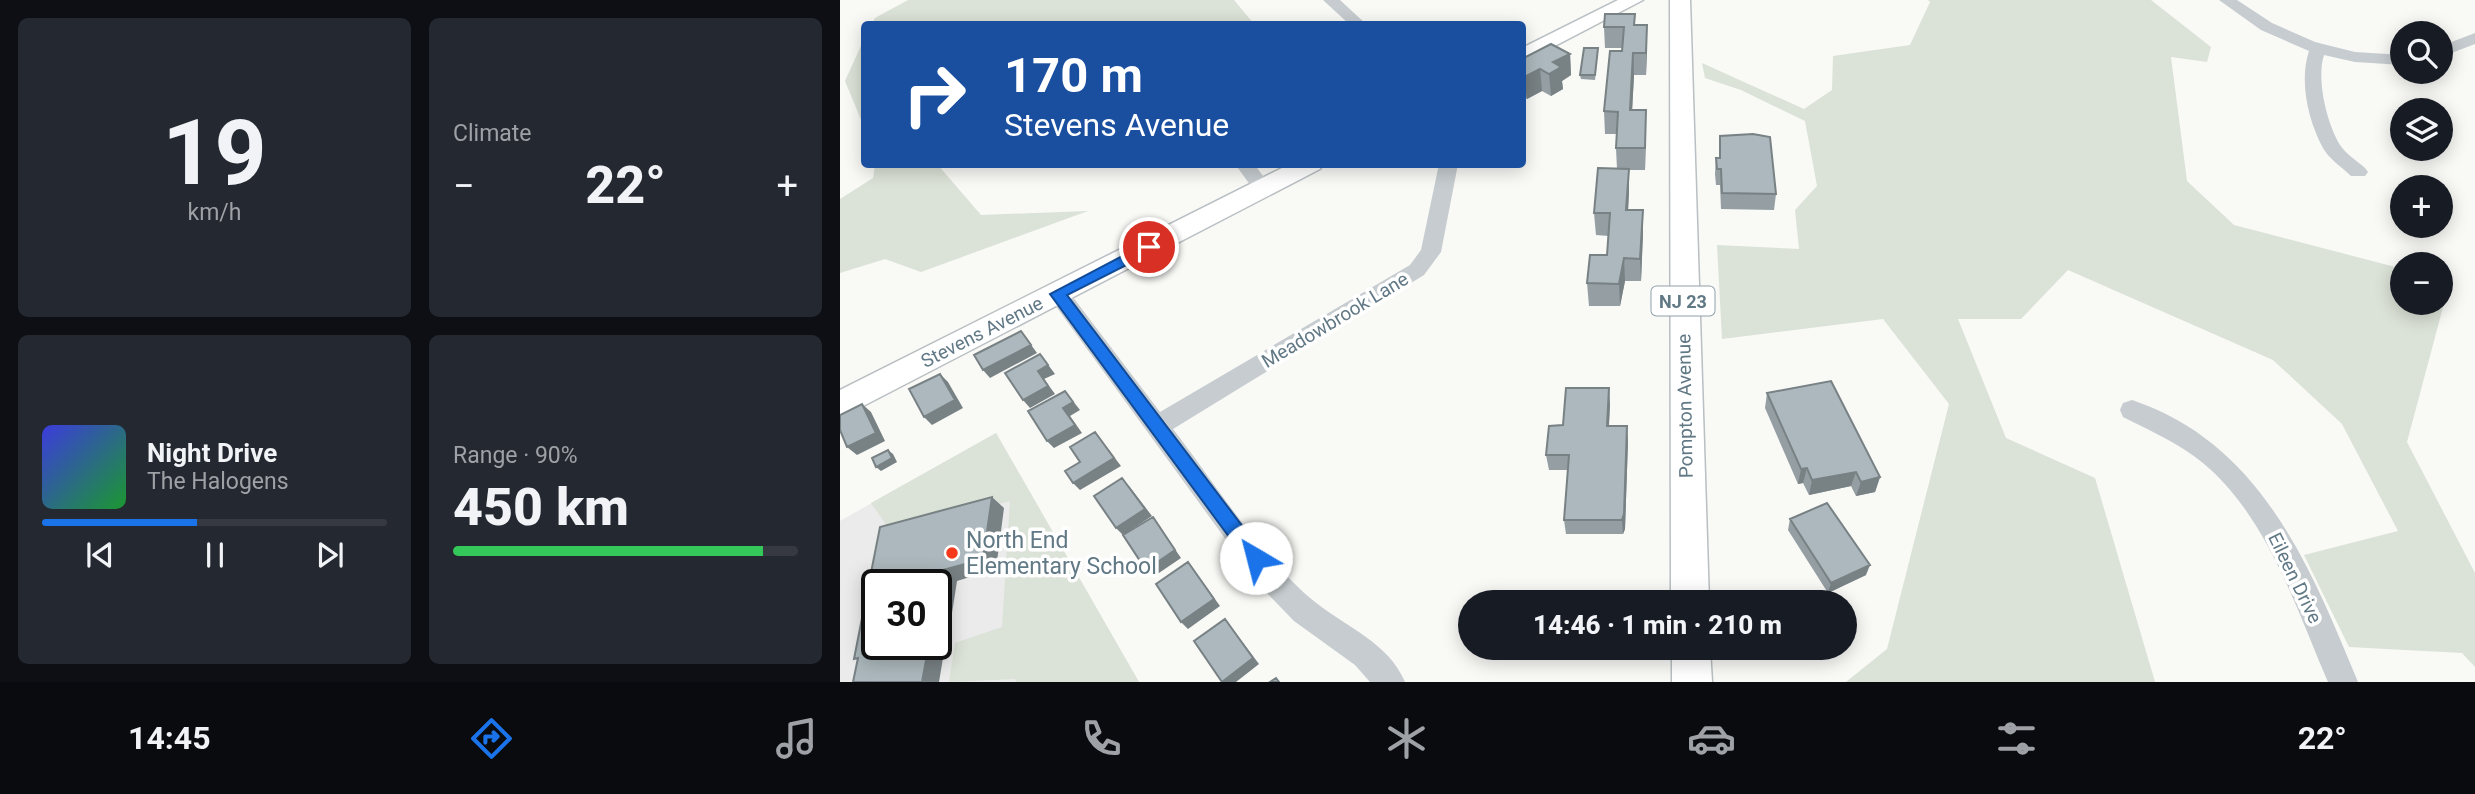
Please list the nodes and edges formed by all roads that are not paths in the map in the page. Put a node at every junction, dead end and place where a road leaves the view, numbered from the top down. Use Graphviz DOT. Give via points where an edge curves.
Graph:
graph roads {
  1 [pos="1331,0"];
  2 [pos="2227,0"];
  3 [pos="1655,3"];
  4 [pos="1355,21"];
  5 [pos="2475,38"];
  6 [pos="2453,47"];
  7 [pos="2318,49"];
  8 [pos="1526,55"];
  9 [pos="2390,59"];
  10 [pos="1247,168"];
  11 [pos="1303,168"];
  12 [pos="1448,168"];
  13 [pos="2358,172"];
  14 [pos="1263,189"];
  15 [pos="1058,294"];
  16 [pos="840,405"];
  17 [pos="2132,410"];
  18 [pos="1156,427"];
  19 [pos="1689,590"];
  20 [pos="1692,660"];
  21 [pos="1390,682"];
  22 [pos="1692,682"];
  23 [pos="2343,682"];
  1 -- 4 [label="street"];
  2 -- 7 [label="street" via="2266,28"];
  3 -- 8 [label="main road"];
  3 -- 19 [label="main road, Pompton Avenue / NJ 23"];
  5 -- 6 [label="street"];
  7 -- 9 [label="street"];
  7 -- 13 [label="street" via="2311,85 2332,148"];
  10 -- 14 [label="street"];
  11 -- 14 [label="main road, Stevens Avenue"];
  12 -- 18 [label="street, Meadowbrook Lane" via="1431,252 1418,270"];
  14 -- 15 [label="main road, Stevens Avenue"];
  15 -- 16 [label="main road, Stevens Avenue"];
  15 -- 18 [label="street"];
  17 -- 23 [label="street, Eileen Drive" via="2186,436 2252,501 2281,544"];
  18 -- 21 [label="street" via="1269,576 1304,611 1366,655"];
  20 -- 22 [label="main road"];
}
